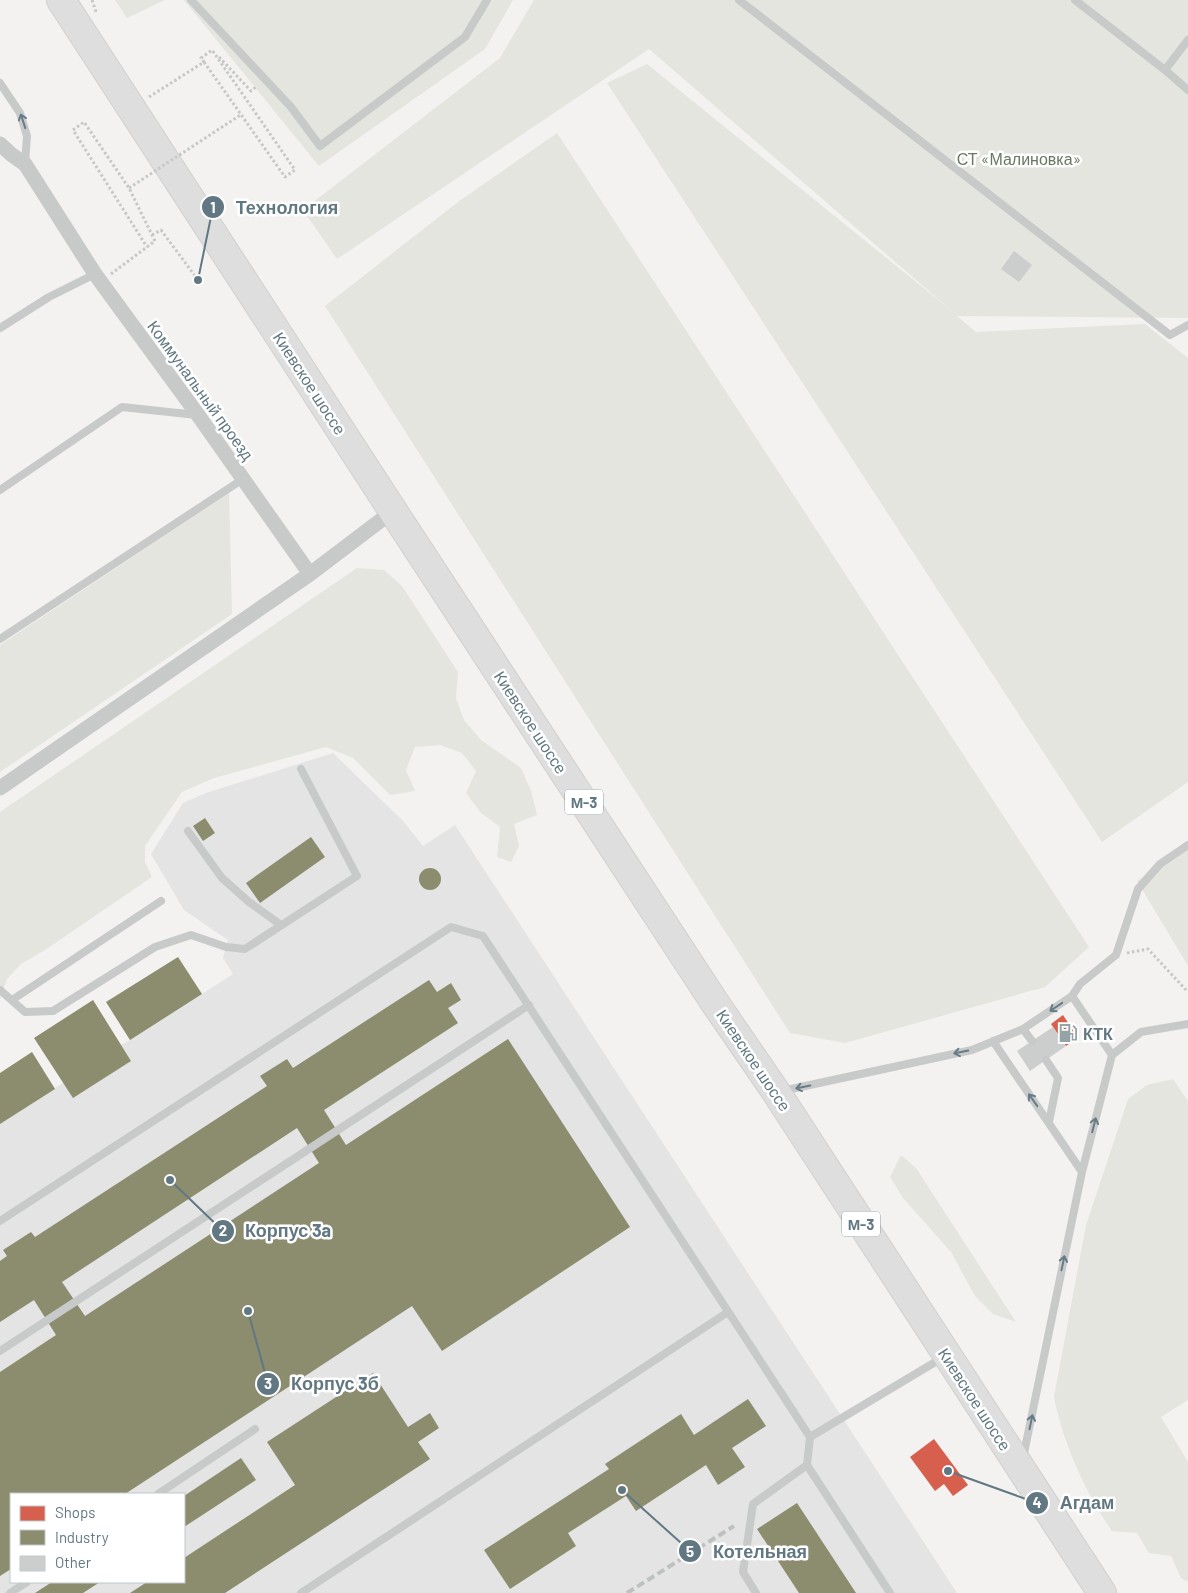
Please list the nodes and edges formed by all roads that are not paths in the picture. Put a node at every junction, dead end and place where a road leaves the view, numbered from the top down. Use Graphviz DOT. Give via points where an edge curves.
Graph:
graph roads {
  1 [pos="61,0"];
  2 [pos="192,0"];
  3 [pos="487,0"];
  4 [pos="739,0"];
  5 [pos="1075,0"];
  6 [pos="1188,40"];
  7 [pos="1165,70"];
  8 [pos="0,83"];
  9 [pos="1188,90"];
  10 [pos="0,144"];
  11 [pos="25,164"];
  12 [pos="97,278"];
  13 [pos="1188,325"];
  14 [pos="0,328"];
  15 [pos="198,415"];
  16 [pos="243,478"];
  17 [pos="0,490"];
  18 [pos="393,511"];
  19 [pos="310,574"];
  20 [pos="0,639"];
  21 [pos="300,770"];
  22 [pos="0,788"];
  23 [pos="188,831"];
  24 [pos="1188,845"];
  25 [pos="161,900"];
  26 [pos="281,925"];
  27 [pos="0,990"];
  28 [pos="1072,996"];
  29 [pos="12,1000"];
  30 [pos="528,1005"];
  31 [pos="1188,1024"];
  32 [pos="1024,1029"];
  33 [pos="993,1041"];
  34 [pos="1032,1041"];
  35 [pos="1112,1055"];
  36 [pos="1046,1060"];
  37 [pos="776,1092"];
  38 [pos="1049,1122"];
  39 [pos="1082,1172"];
  40 [pos="0,1221"];
  41 [pos="728,1312"];
  42 [pos="0,1352"];
  43 [pos="946,1356"];
  44 [pos="255,1429"];
  45 [pos="810,1438"];
  46 [pos="807,1465"];
  47 [pos="1021,1470"];
  48 [pos="159,1493"];
  49 [pos="25,1583"];
  50 [pos="10,1593"];
  51 [pos="301,1593"];
  52 [pos="756,1593"];
  53 [pos="890,1593"];
  54 [pos="1102,1593"];
  1 -- 18 [label="highway, Киевское шоссе / М-3"];
  2 -- 3 [label="lane" via="291,107 320,146 465,37"];
  4 -- 13 [label="lane" via="1170,335"];
  5 -- 7 [label="lane"];
  6 -- 7 [label="lane"];
  7 -- 9 [label="lane"];
  11 -- 8 [label="lane, one-way" via="28,136 20,113"];
  10 -- 11 [label="street, Коммунальный проезд"];
  11 -- 12 [label="street, Коммунальный проезд"];
  12 -- 14 [label="lane" via="49,297"];
  12 -- 15 [label="street, Коммунальный проезд"];
  15 -- 16 [label="street, Коммунальный проезд"];
  15 -- 17 [label="lane" via="122,407"];
  16 -- 19 [label="street, Коммунальный проезд"];
  16 -- 20 [label="lane"];
  18 -- 19 [label="street"];
  18 -- 37 [label="highway, Киевское шоссе / М-3"];
  19 -- 22 [label="street"];
  21 -- 26 [label="lane" via="356,876"];
  23 -- 26 [label="lane" via="222,878"];
  24 -- 28 [label="lane" via="1160,864 1138,889 1116,955 1080,984"];
  25 -- 29 [label="lane"];
  26 -- 29 [label="lane" via="245,949 226,947 191,935 155,947 53,1011 25,1012"];
  27 -- 29 [label="lane"];
  28 -- 32 [label="lane, one-way"];
  28 -- 35 [label="lane"];
  30 -- 40 [label="lane" via="484,936 451,927"];
  30 -- 41 [label="lane"];
  30 -- 42 [label="lane"];
  31 -- 35 [label="lane" via="1141,1032"];
  32 -- 33 [label="lane"];
  32 -- 34 [label="lane"];
  33 -- 37 [label="lane, one-way" via="972,1050"];
  38 -- 33 [label="lane, one-way"];
  39 -- 35 [label="lane, one-way"];
  36 -- 38 [label="lane" via="1058,1078"];
  37 -- 43 [label="highway, Киевское шоссе / М-3"];
  38 -- 39 [label="lane"];
  47 -- 39 [label="lane, one-way"];
  41 -- 45 [label="lane"];
  41 -- 51 [label="lane"];
  43 -- 45 [label="lane"];
  43 -- 47 [label="highway, Киевское шоссе / М-3"];
  44 -- 48 [label="lane"];
  45 -- 46 [label="lane"];
  46 -- 52 [label="lane" via="753,1504 743,1572"];
  46 -- 53 [label="lane"];
  47 -- 54 [label="highway, Киевское шоссе / М-3"];
  49 -- 50 [label="lane"];
}
